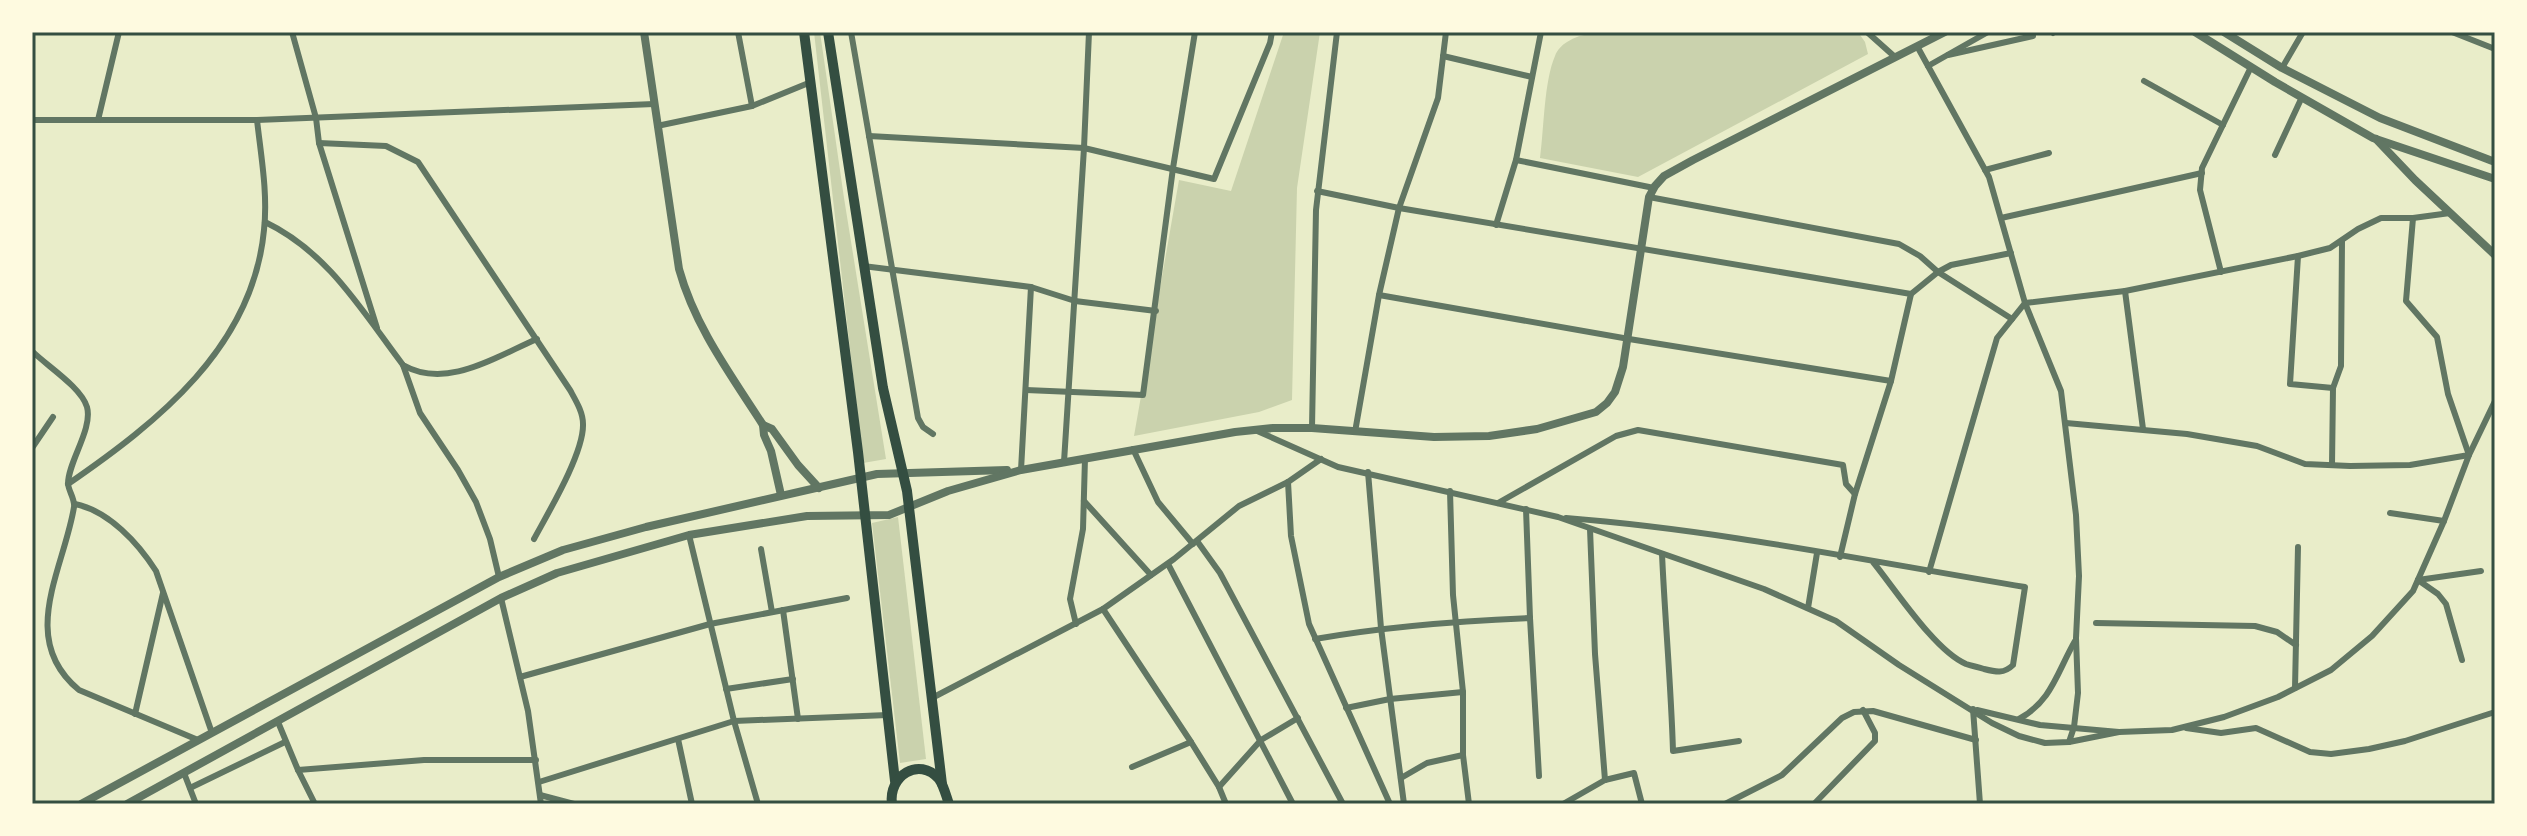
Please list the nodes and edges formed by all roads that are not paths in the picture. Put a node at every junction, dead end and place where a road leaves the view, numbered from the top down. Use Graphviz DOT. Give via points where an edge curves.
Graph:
graph roads {
  1 [pos="119,32"];
  2 [pos="292,32"];
  3 [pos="644,32"];
  4 [pos="738,32"];
  5 [pos="804,32"];
  6 [pos="828,32"];
  7 [pos="851,32"];
  8 [pos="1089,32"];
  9 [pos="1195,32"];
  10 [pos="1272,32"];
  11 [pos="1337,32"];
  12 [pos="1446,32"];
  13 [pos="1541,32"];
  14 [pos="1867,32"];
  15 [pos="1945,32"];
  16 [pos="1988,32"];
  17 [pos="2195,32"];
  18 [pos="2224,32"];
  19 [pos="2303,32"];
  20 [pos="2452,32"];
  21 [pos="2033,36"];
  22 [pos="1917,46"];
  23 [pos="2495,49"];
  24 [pos="1948,55"];
  25 [pos="1443,56"];
  26 [pos="1895,57"];
  27 [pos="1928,66"];
  28 [pos="2251,67"];
  29 [pos="2282,68"];
  30 [pos="1532,77"];
  31 [pos="2144,81"];
  32 [pos="811,82"];
  33 [pos="2302,97"];
  34 [pos="654,104"];
  35 [pos="752,106"];
  36 [pos="316,118"];
  37 [pos="32,120"];
  38 [pos="98,120"];
  39 [pos="257,120"];
  40 [pos="2383,120"];
  41 [pos="2223,125"];
  42 [pos="657,126"];
  43 [pos="869,136"];
  44 [pos="2375,138"];
  45 [pos="319,143"];
  46 [pos="1084,148"];
  47 [pos="2049,153"];
  48 [pos="2275,155"];
  49 [pos="1516,160"];
  50 [pos="2495,162"];
  51 [pos="1173,168"];
  52 [pos="1985,170"];
  53 [pos="2202,173"];
  54 [pos="2495,179"];
  55 [pos="1317,191"];
  56 [pos="1652,192"];
  57 [pos="1399,208"];
  58 [pos="2450,213"];
  59 [pos="2001,218"];
  60 [pos="2413,218"];
  61 [pos="265,222"];
  62 [pos="1496,225"];
  63 [pos="2342,240"];
  64 [pos="1641,250"];
  65 [pos="2011,253"];
  66 [pos="2495,255"];
  67 [pos="2298,256"];
  68 [pos="863,266"];
  69 [pos="893,270"];
  70 [pos="1938,272"];
  71 [pos="2221,272"];
  72 [pos="1031,287"];
  73 [pos="2125,291"];
  74 [pos="1911,294"];
  75 [pos="1379,295"];
  76 [pos="1075,301"];
  77 [pos="2025,303"];
  78 [pos="1156,311"];
  79 [pos="2012,319"];
  80 [pos="378,332"];
  81 [pos="537,339"];
  82 [pos="1629,339"];
  83 [pos="32,351"];
  84 [pos="403,365"];
  85 [pos="1891,381"];
  86 [pos="2333,388"];
  87 [pos="1026,390"];
  88 [pos="1069,391"];
  89 [pos="2495,401"];
  90 [pos="53,417"];
  91 [pos="2066,423"];
  92 [pos="763,425"];
  93 [pos="1312,428"];
  94 [pos="2143,429"];
  95 [pos="1254,430"];
  96 [pos="1355,432"];
  97 [pos="933,434"];
  98 [pos="32,448"];
  99 [pos="1133,449"];
  100 [pos="2469,455"];
  101 [pos="1085,458"];
  102 [pos="1321,459"];
  103 [pos="1064,462"];
  104 [pos="2332,465"];
  105 [pos="1021,470"];
  106 [pos="1368,472"];
  107 [pos="903,473"];
  108 [pos="861,479"];
  109 [pos="1288,482"];
  110 [pos="68,484"];
  111 [pos="819,488"];
  112 [pos="1450,491"];
  113 [pos="1855,494"];
  114 [pos="781,495"];
  115 [pos="1084,500"];
  116 [pos="1498,503"];
  117 [pos="75,504"];
  118 [pos="909,506"];
  119 [pos="1526,509"];
  120 [pos="2390,513"];
  121 [pos="865,516"];
  122 [pos="1558,517"];
  123 [pos="2444,521"];
  124 [pos="1590,529"];
  125 [pos="689,535"];
  126 [pos="534,539"];
  127 [pos="1195,542"];
  128 [pos="2298,547"];
  129 [pos="761,549"];
  130 [pos="1817,553"];
  131 [pos="1662,554"];
  132 [pos="1840,557"];
  133 [pos="1873,562"];
  134 [pos="1168,564"];
  135 [pos="2481,571"];
  136 [pos="1929,572"];
  137 [pos="1151,575"];
  138 [pos="499,577"];
  139 [pos="2418,580"];
  140 [pos="163,592"];
  141 [pos="501,598"];
  142 [pos="847,598"];
  143 [pos="1808,608"];
  144 [pos="1103,609"];
  145 [pos="783,610"];
  146 [pos="772,612"];
  147 [pos="1530,618"];
  148 [pos="1456,621"];
  149 [pos="2096,623"];
  150 [pos="710,624"];
  151 [pos="1076,624"];
  152 [pos="1381,628"];
  153 [pos="2076,638"];
  154 [pos="1315,639"];
  155 [pos="2296,645"];
  156 [pos="2462,660"];
  157 [pos="520,677"];
  158 [pos="793,679"];
  159 [pos="2295,688"];
  160 [pos="726,689"];
  161 [pos="1463,692"];
  162 [pos="932,698"];
  163 [pos="1390,699"];
  164 [pos="1346,708"];
  165 [pos="1973,709"];
  166 [pos="1863,710"];
  167 [pos="2495,712"];
  168 [pos="135,714"];
  169 [pos="888,715"];
  170 [pos="1298,718"];
  171 [pos="798,719"];
  172 [pos="2019,719"];
  173 [pos="734,721"];
  174 [pos="278,722"];
  175 [pos="2074,727"];
  176 [pos="2182,727"];
  177 [pos="2119,732"];
  178 [pos="212,733"];
  179 [pos="678,739"];
  180 [pos="198,740"];
  181 [pos="1261,740"];
  182 [pos="1976,740"];
  183 [pos="1739,741"];
  184 [pos="285,742"];
  185 [pos="1191,742"];
  186 [pos="2069,742"];
  187 [pos="1463,755"];
  188 [pos="536,760"];
  189 [pos="1132,767"];
  190 [pos="298,770"];
  191 [pos="184,773"];
  192 [pos="1539,776"];
  193 [pos="1401,778"];
  194 [pos="1605,780"];
  195 [pos="895,781"];
  196 [pos="539,782"];
  197 [pos="1219,787"];
  198 [pos="190,788"];
  199 [pos="1825,794"];
  200 [pos="540,795"];
  201 [pos="945,796"];
  202 [pos="891,803"];
  203 [pos="81,804"];
  204 [pos="127,804"];
  205 [pos="196,804"];
  206 [pos="315,804"];
  207 [pos="541,804"];
  208 [pos="574,804"];
  209 [pos="692,804"];
  210 [pos="758,804"];
  211 [pos="1226,804"];
  212 [pos="1293,804"];
  213 [pos="1343,804"];
  214 [pos="1390,804"];
  215 [pos="1404,804"];
  216 [pos="1469,804"];
  217 [pos="1563,804"];
  218 [pos="1642,804"];
  219 [pos="1725,804"];
  220 [pos="1814,804"];
  221 [pos="1831,804"];
  222 [pos="1980,804"];
  1 -- 38 [label="street"];
  2 -- 36 [label="street"];
  3 -- 34 [label="street"];
  4 -- 35 [label="street"];
  5 -- 32 [label="main road"];
  6 -- 68 [label="main road"];
  7 -- 43 [label="street"];
  8 -- 46 [label="street"];
  9 -- 51 [label="street"];
  10 -- 51 [label="street" via="1214,179"];
  11 -- 55 [label="street"];
  12 -- 25 [label="street"];
  13 -- 30 [label="street"];
  14 -- 26 [label="street"];
  15 -- 22 [label="street"];
  16 -- 24 [label="street"];
  17 -- 28 [label="street"];
  18 -- 29 [label="street"];
  19 -- 29 [label="street"];
  20 -- 23 [label="street"];
  21 -- 24 [label="street"];
  22 -- 26 [label="street"];
  22 -- 27 [label="street"];
  24 -- 27 [label="street"];
  25 -- 30 [label="street"];
  25 -- 57 [label="street" via="1438,98"];
  26 -- 56 [label="street" via="1664,176"];
  27 -- 52 [label="street"];
  28 -- 33 [label="street"];
  28 -- 41 [label="street"];
  29 -- 40 [label="street"];
  30 -- 49 [label="street"];
  31 -- 41 [label="street"];
  32 -- 35 [label="street"];
  32 -- 108 [label="main road"];
  33 -- 44 [label="street"];
  33 -- 48 [label="street"];
  34 -- 36 [label="street"];
  34 -- 42 [label="street"];
  35 -- 42 [label="street"];
  36 -- 39 [label="street"];
  36 -- 45 [label="street"];
  37 -- 38 [label="street"];
  38 -- 39 [label="street"];
  39 -- 61 [label="street"];
  40 -- 44 [label="street" via="2389,133"];
  40 -- 44 [label="street" via="2370,124"];
  40 -- 50 [label="street"];
  41 -- 53 [label="street"];
  42 -- 92 [label="street" via="688,300"];
  43 -- 46 [label="street"];
  43 -- 69 [label="street"];
  44 -- 54 [label="street"];
  44 -- 58 [label="street"];
  45 -- 80 [label="street"];
  45 -- 81 [label="street" via="386,146 418,162"];
  46 -- 51 [label="street"];
  46 -- 76 [label="street"];
  47 -- 52 [label="street"];
  49 -- 56 [label="street"];
  49 -- 62 [label="street"];
  51 -- 78 [label="street"];
  52 -- 59 [label="street"];
  53 -- 59 [label="street"];
  53 -- 71 [label="street" via="2200,190"];
  55 -- 57 [label="street"];
  55 -- 93 [label="street"];
  56 -- 64 [label="street"];
  56 -- 70 [label="street" via="1899,244"];
  57 -- 62 [label="street"];
  57 -- 75 [label="street"];
  58 -- 60 [label="street"];
  58 -- 66 [label="street"];
  59 -- 65 [label="street"];
  60 -- 63 [label="street" via="2381,218"];
  60 -- 100 [label="street" via="2406,301 2437,337 2448,394"];
  61 -- 80 [label="street" via="318,257"];
  61 -- 110 [label="street" via="244,302 195,381"];
  62 -- 64 [label="street"];
  63 -- 67 [label="street"];
  63 -- 86 [label="street" via="2341,366"];
  64 -- 74 [label="street"];
  64 -- 82 [label="street"];
  65 -- 70 [label="street"];
  65 -- 77 [label="street"];
  67 -- 71 [label="street"];
  67 -- 86 [label="street" via="2290,384"];
  68 -- 69 [label="street"];
  68 -- 107 [label="main road"];
  69 -- 72 [label="street"];
  69 -- 97 [label="street" via="918,418"];
  70 -- 74 [label="street"];
  70 -- 79 [label="street"];
  71 -- 73 [label="street"];
  72 -- 76 [label="street"];
  72 -- 87 [label="street"];
  73 -- 77 [label="street"];
  73 -- 94 [label="street"];
  74 -- 85 [label="street"];
  75 -- 82 [label="street"];
  75 -- 96 [label="street"];
  76 -- 78 [label="street"];
  76 -- 88 [label="street"];
  77 -- 79 [label="street"];
  77 -- 91 [label="street" via="2061,391"];
  78 -- 88 [label="street" via="1143,395"];
  79 -- 136 [label="street" via="1997,338"];
  80 -- 84 [label="street"];
  81 -- 84 [label="street" via="452,374 426,374"];
  81 -- 126 [label="street" via="570,390 583,428"];
  82 -- 85 [label="street"];
  82 -- 96 [label="street" via="1615,392 1596,412 1583,417 1489,436"];
  83 -- 110 [label="street" via="80,394 87,408"];
  84 -- 138 [label="street" via="420,413 476,502"];
  85 -- 113 [label="street"];
  86 -- 104 [label="street"];
  87 -- 88 [label="street"];
  87 -- 105 [label="street"];
  88 -- 103 [label="street"];
  89 -- 100 [label="street"];
  90 -- 98 [label="street"];
  91 -- 94 [label="street"];
  91 -- 153 [label="street" via="2078,546"];
  92 -- 111 [label="street" via="772,429"];
  92 -- 114 [label="street"];
  93 -- 95 [label="street"];
  93 -- 96 [label="street"];
  94 -- 104 [label="street" via="2257,446 2305,464"];
  95 -- 99 [label="street"];
  95 -- 102 [label="street"];
  99 -- 101 [label="street"];
  99 -- 127 [label="street" via="1158,502"];
  100 -- 104 [label="street" via="2410,465"];
  100 -- 123 [label="street"];
  101 -- 103 [label="street"];
  101 -- 115 [label="street"];
  102 -- 106 [label="street"];
  102 -- 109 [label="street"];
  103 -- 105 [label="street"];
  105 -- 107 [label="street"];
  105 -- 118 [label="street"];
  106 -- 112 [label="street"];
  106 -- 152 [label="street"];
  107 -- 108 [label="street"];
  107 -- 118 [label="main road"];
  108 -- 111 [label="street"];
  108 -- 121 [label="main road"];
  109 -- 127 [label="street" via="1239,506"];
  109 -- 154 [label="street" via="1291,536"];
  110 -- 117 [label="street"];
  111 -- 114 [label="street"];
  112 -- 116 [label="street"];
  112 -- 148 [label="street"];
  113 -- 116 [label="street" via="1846,484 1843,465 1638,430 1616,436"];
  113 -- 132 [label="street"];
  114 -- 138 [label="street" via="563,550"];
  115 -- 137 [label="street"];
  115 -- 151 [label="street" via="1070,599"];
  116 -- 119 [label="street"];
  117 -- 140 [label="street" via="96,511 132,541 156,571"];
  117 -- 168 [label="street" via="48,616 52,653 79,690"];
  118 -- 121 [label="street" via="889,515"];
  118 -- 162 [label="main road"];
  119 -- 122 [label="street"];
  119 -- 147 [label="street"];
  120 -- 123 [label="street"];
  121 -- 125 [label="street" via="807,516"];
  121 -- 169 [label="main road"];
  122 -- 124 [label="street"];
  122 -- 130 [label="street" via="1635,523"];
  123 -- 139 [label="street"];
  124 -- 131 [label="street"];
  124 -- 194 [label="street"];
  125 -- 141 [label="street" via="557,573"];
  125 -- 150 [label="street"];
  127 -- 134 [label="street"];
  127 -- 170 [label="street" via="1220,573"];
  128 -- 155 [label="street"];
  129 -- 146 [label="street"];
  130 -- 132 [label="street"];
  130 -- 143 [label="street"];
  131 -- 143 [label="street"];
  131 -- 183 [label="street" via="1673,751"];
  132 -- 133 [label="street"];
  133 -- 136 [label="street"];
  133 -- 136 [label="street" via="1948,652 1966,664 2004,672 2011,668 2025,587"];
  134 -- 137 [label="street"];
  134 -- 181 [label="street"];
  135 -- 139 [label="street"];
  137 -- 144 [label="street"];
  138 -- 178 [label="street"];
  139 -- 156 [label="street" via="2446,604"];
  139 -- 159 [label="street" via="2372,636 2331,670"];
  140 -- 168 [label="street"];
  140 -- 178 [label="street"];
  141 -- 157 [label="street"];
  141 -- 174 [label="street"];
  142 -- 145 [label="street"];
  143 -- 165 [label="street"];
  144 -- 151 [label="street"];
  144 -- 185 [label="street"];
  145 -- 146 [label="street"];
  145 -- 158 [label="street"];
  146 -- 150 [label="street"];
  147 -- 148 [label="street"];
  147 -- 192 [label="street"];
  148 -- 152 [label="street"];
  148 -- 161 [label="street"];
  149 -- 155 [label="street" via="2255,626"];
  150 -- 157 [label="street"];
  150 -- 160 [label="street"];
  151 -- 162 [label="street"];
  152 -- 154 [label="street"];
  152 -- 163 [label="street"];
  153 -- 172 [label="street" via="2046,698"];
  153 -- 175 [label="street"];
  154 -- 164 [label="street"];
  155 -- 159 [label="street"];
  157 -- 188 [label="street"];
  158 -- 160 [label="street"];
  158 -- 171 [label="street"];
  159 -- 176 [label="street" via="2224,717"];
  160 -- 173 [label="street"];
  161 -- 163 [label="street"];
  161 -- 187 [label="street"];
  162 -- 201 [label="main road"];
  163 -- 164 [label="street"];
  163 -- 193 [label="street"];
  164 -- 214 [label="street"];
  165 -- 172 [label="street"];
  165 -- 182 [label="street"];
  165 -- 186 [label="street" via="2019,736"];
  166 -- 182 [label="street"];
  166 -- 199 [label="street" via="1875,741"];
  166 -- 219 [label="street" via="1842,718 1782,775"];
  167 -- 176 [label="street" via="2369,749 2331,754 2310,752 2256,728 2221,733"];
  168 -- 180 [label="street"];
  169 -- 171 [label="street"];
  169 -- 195 [label="main road"];
  170 -- 181 [label="street"];
  170 -- 213 [label="street"];
  171 -- 173 [label="street"];
  172 -- 175 [label="street"];
  173 -- 179 [label="street"];
  173 -- 210 [label="street"];
  174 -- 184 [label="street"];
  174 -- 191 [label="street"];
  175 -- 177 [label="street"];
  175 -- 186 [label="street"];
  176 -- 177 [label="street"];
  177 -- 186 [label="street"];
  178 -- 180 [label="street"];
  179 -- 196 [label="street"];
  179 -- 209 [label="street"];
  180 -- 203 [label="street"];
  181 -- 197 [label="street"];
  181 -- 212 [label="street"];
  182 -- 222 [label="street"];
  184 -- 190 [label="street"];
  184 -- 198 [label="street"];
  185 -- 189 [label="street"];
  185 -- 197 [label="street"];
  187 -- 193 [label="street" via="1427,763"];
  187 -- 216 [label="street"];
  188 -- 190 [label="street" via="424,760"];
  188 -- 196 [label="street"];
  190 -- 206 [label="street"];
  191 -- 198 [label="street"];
  191 -- 204 [label="street"];
  193 -- 215 [label="street"];
  194 -- 217 [label="street"];
  194 -- 218 [label="street" via="1634,773"];
  195 -- 201 [label="main road" via="918,770 930,773"];
  195 -- 202 [label="main road"];
  196 -- 200 [label="street"];
  197 -- 211 [label="street"];
  198 -- 205 [label="street"];
  199 -- 220 [label="street"];
  199 -- 221 [label="street"];
  200 -- 207 [label="street"];
  200 -- 208 [label="street"];
}
